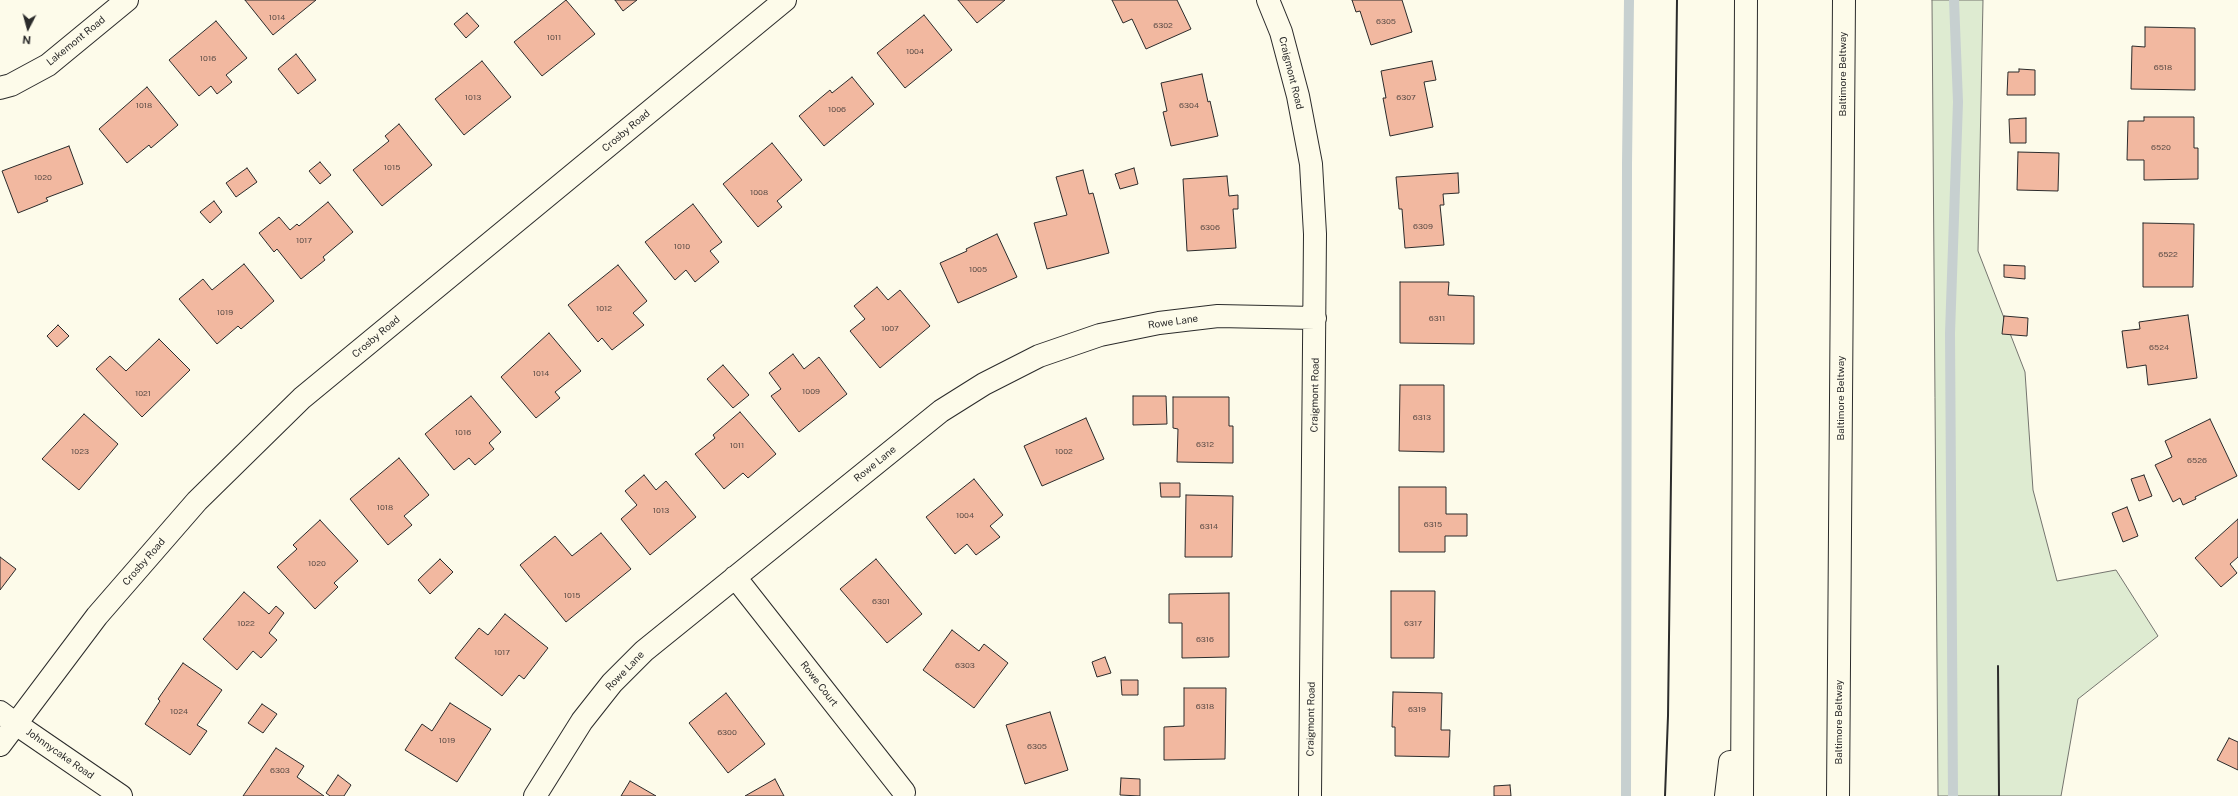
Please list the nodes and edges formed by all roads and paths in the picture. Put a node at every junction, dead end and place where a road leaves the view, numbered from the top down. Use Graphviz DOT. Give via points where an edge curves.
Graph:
graph roads {
  1 [pos="127,0"];
  2 [pos="785,0"];
  3 [pos="1268,0"];
  4 [pos="1746,0"];
  5 [pos="1844,0"];
  6 [pos="0,88"];
  7 [pos="1315,318"];
  8 [pos="735,577"];
  9 [pos="1743,644"];
  10 [pos="8,718"];
  11 [pos="0,745"];
  12 [pos="904,792"];
  13 [pos="121,796"];
  14 [pos="535,796"];
  15 [pos="1310,796"];
  16 [pos="1726,796"];
  17 [pos="1742,796"];
  18 [pos="1838,796"];
  1 -- 6 [label="main road, Lakemont Road" via="48,65 11,85"];
  2 -- 10 [label="main road, Crosby Road" via="302,398 197,501"];
  3 -- 7 [label="main road, Craigmont Road" via="1298,96 1311,164 1315,234"];
  4 -- 9 [label="main road"];
  5 -- 18 [label="main road, Baltimore Beltway"];
  7 -- 8 [label="main road, Rowe Lane" via="1218,316 1158,323 1100,335 1039,356 984,384 941,412"];
  7 -- 15 [label="main road, Craigmont Road"];
  8 -- 12 [label="main road, Rowe Court"];
  8 -- 14 [label="main road, Rowe Lane" via="644,651 612,683 582,721"];
  9 -- 16 [label="main road"];
  9 -- 17 [label="main road"];
  10 -- 11 [label="main road, Crosby Road"];
  10 -- 13 [label="main road, Johnnycake Road"];
}
